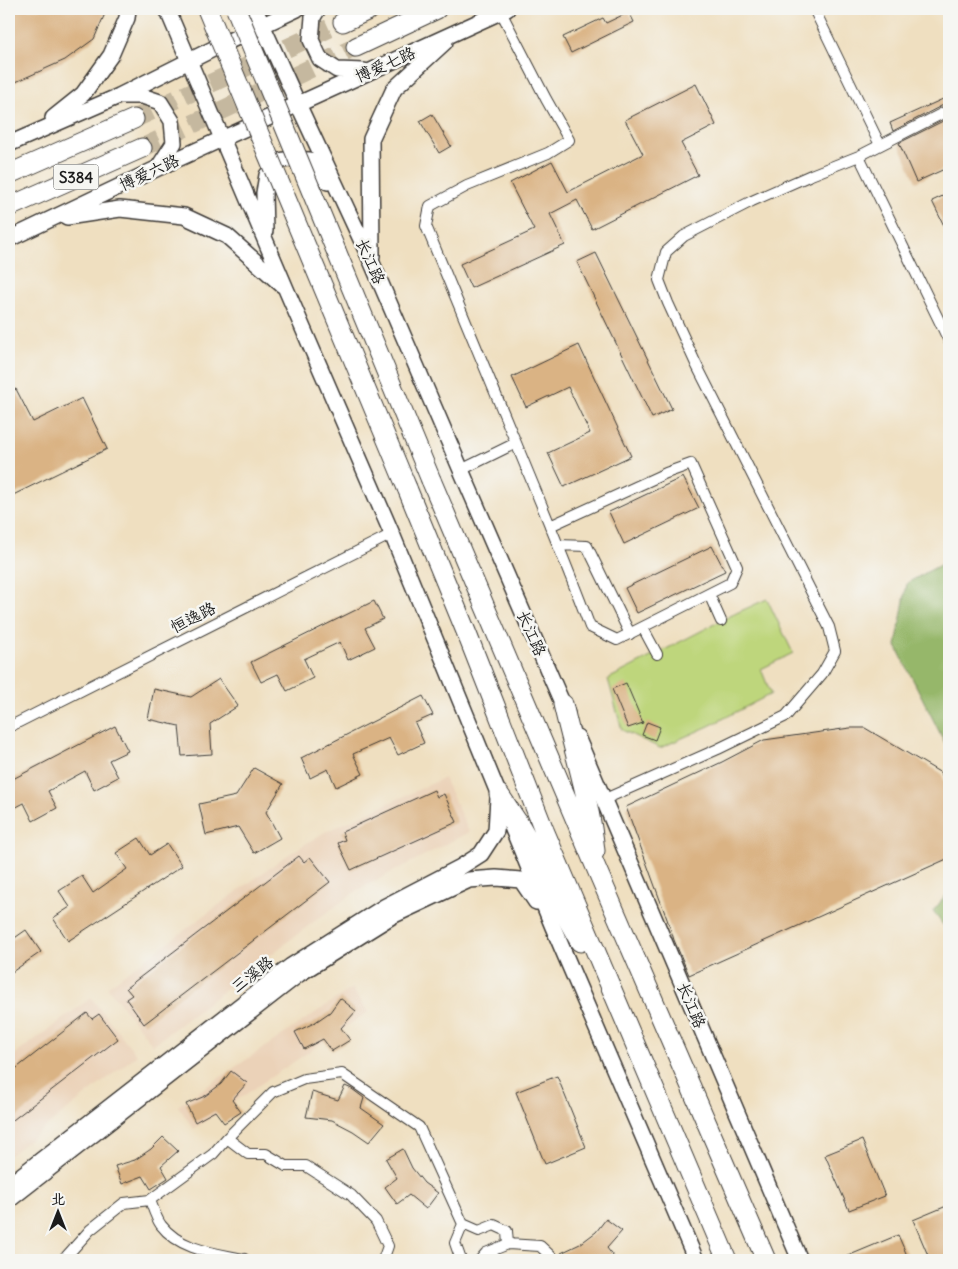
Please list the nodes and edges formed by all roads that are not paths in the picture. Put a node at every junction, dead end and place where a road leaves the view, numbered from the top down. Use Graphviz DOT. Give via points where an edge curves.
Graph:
graph roads {
  1 [pos="128,9"];
  2 [pos="167,9"];
  3 [pos="207,9"];
  4 [pos="236,9"];
  5 [pos="255,9"];
  6 [pos="297,9"];
  7 [pos="318,9"];
  8 [pos="371,9"];
  9 [pos="437,9"];
  10 [pos="814,9"];
  11 [pos="504,10"];
  12 [pos="343,22"];
  13 [pos="262,26"];
  14 [pos="455,33"];
  15 [pos="356,47"];
  16 [pos="189,60"];
  17 [pos="369,72"];
  18 [pos="119,96"];
  19 [pos="298,104"];
  20 [pos="949,110"];
  21 [pos="134,119"];
  22 [pos="263,120"];
  23 [pos="38,131"];
  24 [pos="222,138"];
  25 [pos="9,144"];
  26 [pos="880,145"];
  27 [pos="142,148"];
  28 [pos="859,156"];
  29 [pos="158,168"];
  30 [pos="9,174"];
  31 [pos="9,207"];
  32 [pos="349,212"];
  33 [pos="48,221"];
  34 [pos="9,239"];
  35 [pos="265,240"];
  36 [pos="372,263"];
  37 [pos="286,289"];
  38 [pos="949,341"];
  39 [pos="516,443"];
  40 [pos="461,470"];
  41 [pos="550,526"];
  42 [pos="392,534"];
  43 [pos="558,545"];
  44 [pos="709,594"];
  45 [pos="721,621"];
  46 [pos="643,628"];
  47 [pos="630,634"];
  48 [pos="657,654"];
  49 [pos="563,704"];
  50 [pos="9,727"];
  51 [pos="499,794"];
  52 [pos="605,799"];
  53 [pos="597,870"];
  54 [pos="553,927"];
  55 [pos="599,959"];
  56 [pos="226,1138"];
  57 [pos="9,1185"];
  58 [pos="9,1200"];
  59 [pos="150,1200"];
  60 [pos="749,1220"];
  61 [pos="463,1224"];
  62 [pos="508,1244"];
  63 [pos="63,1260"];
  64 [pos="245,1260"];
  65 [pos="383,1260"];
  66 [pos="461,1260"];
  67 [pos="480,1260"];
  68 [pos="555,1260"];
  69 [pos="696,1260"];
  70 [pos="728,1260"];
  71 [pos="766,1260"];
  72 [pos="778,1260"];
  73 [pos="800,1260"];
  1 -- 23 [label="main road" via="111,55 83,94"];
  2 -- 16 [label="main road"];
  3 -- 55 [label="highway, bridge"];
  4 -- 53 [label="highway, 长江路, bridge"];
  5 -- 13 [label="main road, 长江路"];
  6 -- 13 [label="main road"];
  7 -- 17 [label="main road" via="313,17 311,40 320,59 337,70"];
  8 -- 12 [label="highway"];
  9 -- 15 [label="highway, 博爱七路"];
  10 -- 26 [label="street"];
  11 -- 14 [label="main road, 博爱七路"];
  11 -- 39 [label="street" via="569,140 548,153 467,186 430,206 426,226"];
  13 -- 16 [label="main road"];
  13 -- 19 [label="main road, 长江路"];
  14 -- 17 [label="main road, 博爱七路"];
  14 -- 36 [label="main road" via="394,89 371,139"];
  16 -- 18 [label="main road"];
  16 -- 24 [label="main road"];
  17 -- 19 [label="main road, 博爱七路"];
  18 -- 23 [label="main road"];
  18 -- 29 [label="main road" via="142,96 160,102 172,121 174,143"];
  19 -- 22 [label="main road, 博爱七路"];
  19 -- 32 [label="main road, 长江路"];
  20 -- 26 [label="street"];
  21 -- 30 [label="highway, S384"];
  22 -- 24 [label="main road, 博爱六路"];
  23 -- 25 [label="main road"];
  24 -- 29 [label="main road, 博爱六路"];
  24 -- 35 [label="main road"];
  26 -- 28 [label="street"];
  27 -- 31 [label="highway, 博爱六路 / S384"];
  28 -- 38 [label="street"];
  28 -- 52 [label="street" via="752,201 684,236 666,252 659,280 696,364 829,627 836,651 822,674 786,716"];
  29 -- 33 [label="main road, 博爱六路"];
  32 -- 35 [label="main road" via="310,160 279,161 267,175"];
  32 -- 36 [label="main road, 长江路"];
  33 -- 34 [label="main road, 博爱六路"];
  33 -- 37 [label="main road" via="120,208 184,216 227,236"];
  35 -- 37 [label="main road"];
  36 -- 40 [label="main road, 长江路"];
  37 -- 42 [label="main road"];
  39 -- 40 [label="street"];
  39 -- 41 [label="street"];
  40 -- 49 [label="main road, 长江路"];
  41 -- 43 [label="street"];
  41 -- 44 [label="street" via="690,464 737,567 730,584"];
  42 -- 50 [label="street, 恒逸路"];
  42 -- 51 [label="main road"];
  43 -- 47 [label="street" via="587,546"];
  43 -- 47 [label="street" via="590,627 617,640"];
  44 -- 45 [label="street"];
  44 -- 46 [label="street"];
  46 -- 47 [label="street"];
  46 -- 48 [label="street"];
  49 -- 52 [label="main road, 长江路"];
  49 -- 53 [label="highway" via="583,783"];
  51 -- 54 [label="main road"];
  51 -- 55 [label="highway" via="522,827 581,943"];
  51 -- 57 [label="main road, 三溪路" via="496,831 481,854 384,907 291,966"];
  52 -- 73 [label="main road, 长江路"];
  53 -- 60 [label="highway, 长江路"];
  54 -- 58 [label="main road, 三溪路" via="522,880 496,878 469,880 392,916 299,974"];
  54 -- 69 [label="main road"];
  55 -- 70 [label="highway"];
  56 -- 59 [label="street" via="213,1154"];
  56 -- 61 [label="street" via="273,1092 304,1078 342,1074 419,1127"];
  56 -- 65 [label="street" via="248,1154 266,1154 286,1166 306,1166 351,1195 376,1220 388,1246"];
  59 -- 63 [label="street" via="124,1204 90,1230"];
  59 -- 64 [label="street" via="161,1225 180,1242"];
  60 -- 71 [label="highway, 长江路"];
  60 -- 72 [label="highway"];
  61 -- 62 [label="street" via="480,1231 494,1225 507,1231"];
  61 -- 66 [label="street" via="455,1243"];
  62 -- 67 [label="street" via="486,1253"];
  62 -- 68 [label="street" via="540,1246"];
}
